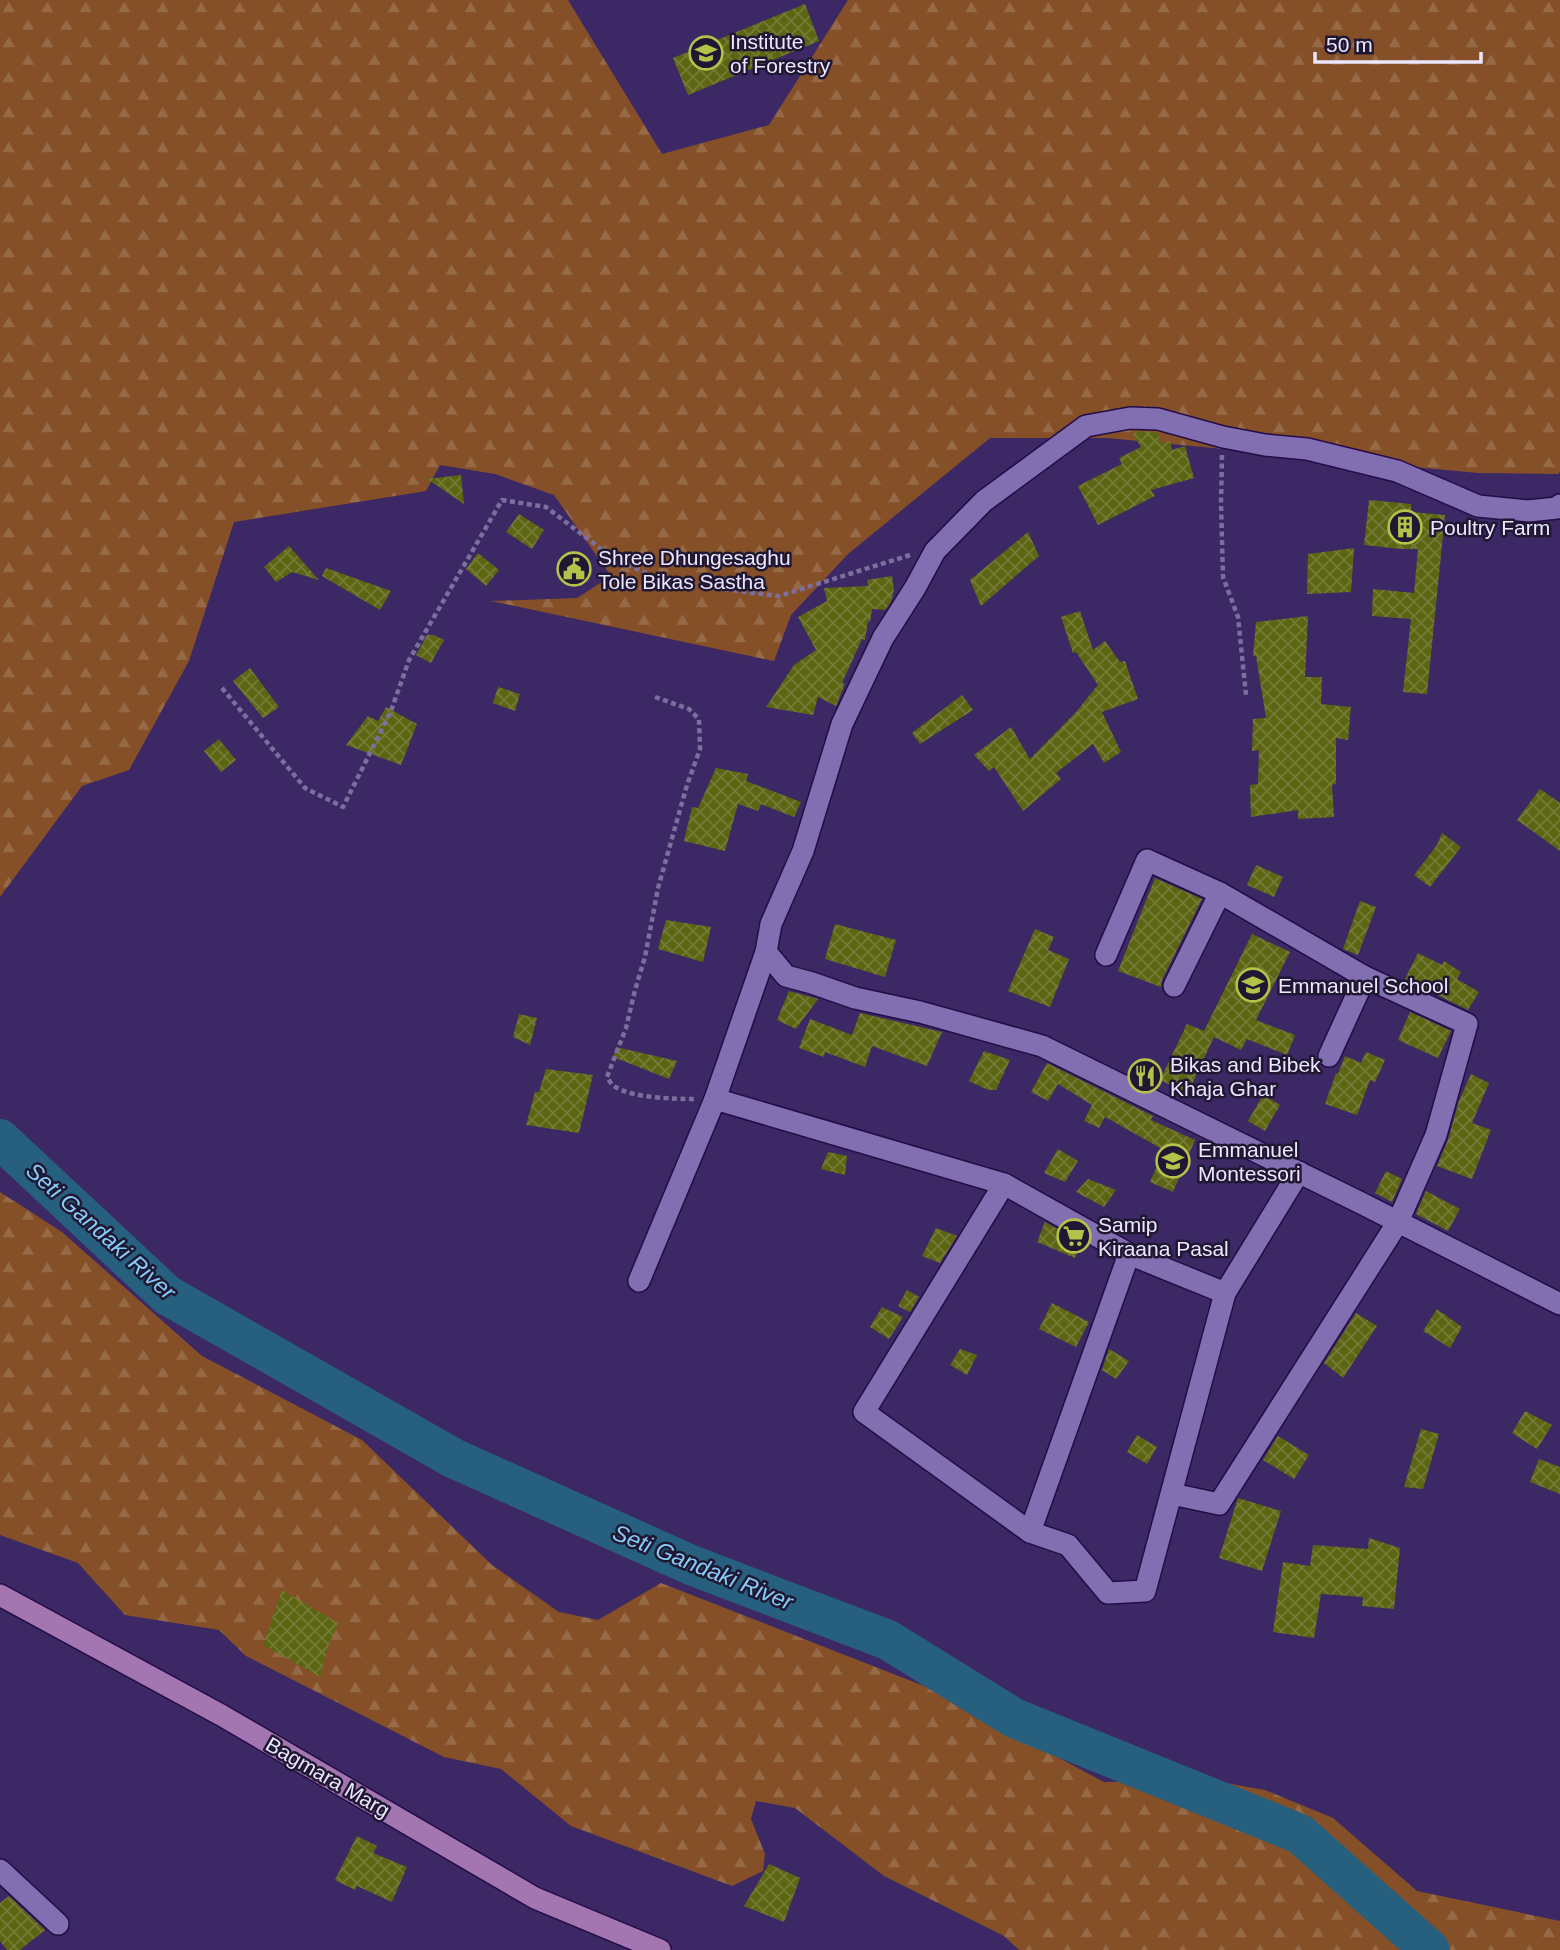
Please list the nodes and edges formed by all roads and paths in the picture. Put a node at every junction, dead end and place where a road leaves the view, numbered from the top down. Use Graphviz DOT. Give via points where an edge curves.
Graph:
graph roads {
  1 [pos="1223,437"];
  2 [pos="1560,505"];
  3 [pos="935,551"];
  4 [pos="222,688"];
  5 [pos="1246,695"];
  6 [pos="655,697"];
  7 [pos="1220,893"];
  8 [pos="765,952"];
  9 [pos="1106,955"];
  10 [pos="1365,977"];
  11 [pos="1174,986"];
  12 [pos="1329,1056"];
  13 [pos="715,1099"];
  14 [pos="1299,1172"];
  15 [pos="1004,1184"];
  16 [pos="1398,1222"];
  17 [pos="1129,1254"];
  18 [pos="639,1281"];
  19 [pos="1225,1293"];
  20 [pos="1560,1304"];
  21 [pos="1172,1494"];
  22 [pos="1030,1532"];
  23 [pos="0,1595"];
  24 [pos="0,1870"];
  25 [pos="58,1924"];
  26 [pos="660,1950"];
  1 -- 2 [label="street" via="1307,449 1397,471 1478,506 1528,511"];
  1 -- 3 [label="street" via="1158,419 1130,418 1086,426 984,501"];
  1 -- 5 [label="path" via="1223,577 1238,617"];
  3 -- 4 [label="path" via="779,596 666,582 613,558 546,507 502,500 410,660 391,711 344,807 305,788"];
  3 -- 8 [label="street" via="883,638 842,724 803,851 771,924"];
  6 -- 13 [label="path" via="689,709 699,719 700,748 658,888 626,1028 607,1077 614,1086 640,1095"];
  7 -- 9 [label="street" via="1147,860"];
  7 -- 10 [label="street"];
  7 -- 11 [label="street"];
  8 -- 13 [label="street"];
  8 -- 14 [label="street" via="786,976 1042,1046"];
  10 -- 12 [label="street"];
  10 -- 16 [label="street" via="1467,1024 1436,1135"];
  13 -- 15 [label="street"];
  13 -- 18 [label="street"];
  14 -- 16 [label="street"];
  14 -- 19 [label="street"];
  15 -- 17 [label="street"];
  15 -- 22 [label="street" via="864,1412"];
  16 -- 20 [label="street"];
  16 -- 21 [label="street" via="1219,1504"];
  17 -- 19 [label="street"];
  17 -- 22 [label="street"];
  19 -- 21 [label="street"];
  21 -- 22 [label="street" via="1145,1591 1108,1593 1068,1545"];
  23 -- 26 [label="main road, Bagmara Marg" via="221,1715 536,1898"];
  24 -- 25 [label="street"];
}
